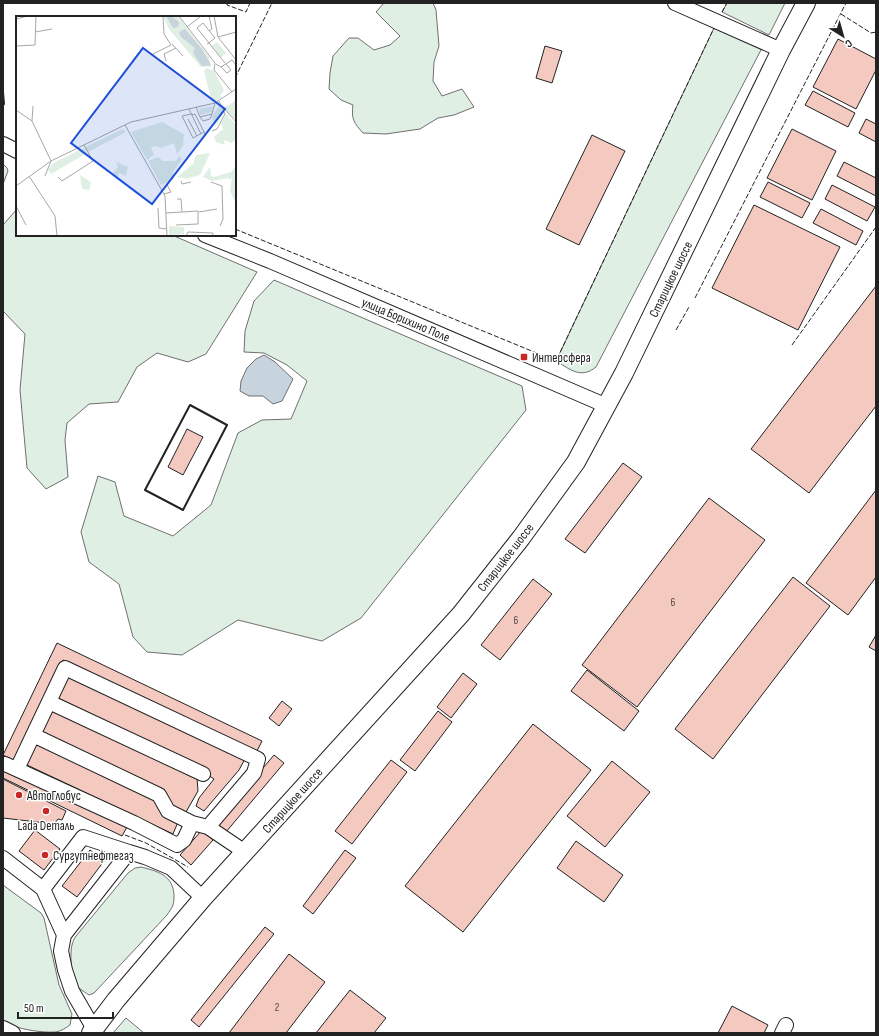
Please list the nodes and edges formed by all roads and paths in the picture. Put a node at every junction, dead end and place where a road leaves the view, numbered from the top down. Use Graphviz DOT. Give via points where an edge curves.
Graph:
graph roads {
  1 [pos="675,3"];
  2 [pos="806,3"];
  3 [pos="782,50"];
  4 [pos="3,144"];
  5 [pos="16,150"];
  6 [pos="208,236"];
  7 [pos="607,406"];
  8 [pos="49,702"];
  9 [pos="33,735"];
  10 [pos="203,774"];
  11 [pos="192,823"];
  12 [pos="208,827"];
  13 [pos="129,852"];
  14 [pos="244,852"];
  15 [pos="3,858"];
  16 [pos="43,889"];
  17 [pos="203,898"];
  18 [pos="64,934"];
  19 [pos="3,1028"];
  20 [pos="92,1031"];
  21 [pos="13,1033"];
  1 -- 3 [label="street"];
  2 -- 3 [label="main road, Старицкое шоссе"];
  3 -- 7 [label="main road, Старицкое шоссе"];
  4 -- 5 [label="street"];
  6 -- 7 [label="street, улица Борихино Поле"];
  7 -- 14 [label="main road, Старицкое шоссе" via="576,462 461,614"];
  8 -- 9 [label="street"];
  8 -- 10 [label="street"];
  8 -- 12 [label="street" via="65,668 258,760 254,773"];
  9 -- 11 [label="street" via="159,795 168,811"];
  9 -- 11 [label="street" via="11,766 177,844 184,840"];
  11 -- 12 [label="street"];
  12 -- 14 [label="street"];
  13 -- 16 [label="street" via="83,837"];
  13 -- 17 [label="street" via="171,868"];
  13 -- 18 [label="street"];
  14 -- 17 [label="main road, Старицкое шоссе"];
  15 -- 16 [label="street"];
  16 -- 18 [label="street"];
  17 -- 20 [label="main road, Старицкое шоссе"];
  18 -- 20 [label="street" via="61,951 65,970 72,991"];
  19 -- 21 [label="street"];
}
